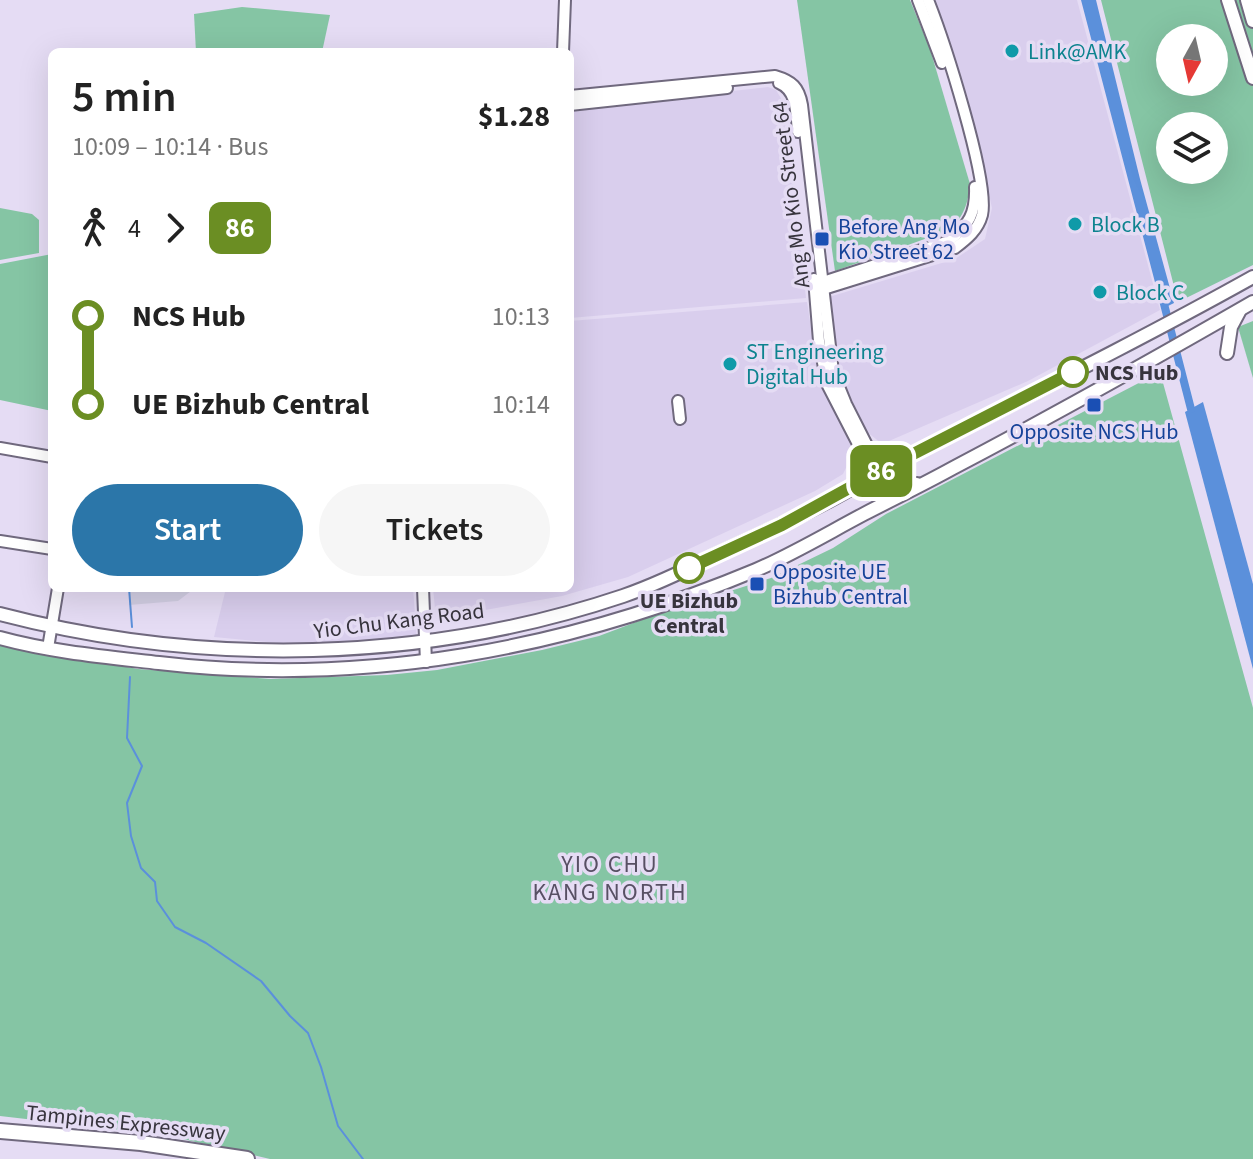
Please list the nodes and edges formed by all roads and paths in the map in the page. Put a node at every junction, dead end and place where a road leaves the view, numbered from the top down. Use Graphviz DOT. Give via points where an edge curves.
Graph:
graph roads {
  1 [pos="565,0"];
  2 [pos="918,0"];
  3 [pos="928,0"];
  4 [pos="1228,0"];
  5 [pos="1247,0"];
  6 [pos="1253,21"];
  7 [pos="563,48"];
  8 [pos="1253,78"];
  9 [pos="574,96"];
  10 [pos="574,105"];
  11 [pos="1253,277"];
  12 [pos="818,287"];
  13 [pos="1253,302"];
  14 [pos="1241,309"];
  15 [pos="1227,353"];
  16 [pos="678,401"];
  17 [pos="680,419"];
  18 [pos="0,448"];
  19 [pos="48,456"];
  20 [pos="879,476"];
  21 [pos="924,484"];
  22 [pos="872,510"];
  23 [pos="0,541"];
  24 [pos="48,548"];
  25 [pos="57,592"];
  26 [pos="423,592"];
  27 [pos="0,614"];
  28 [pos="52,627"];
  29 [pos="0,638"];
  30 [pos="425,641"];
  31 [pos="48,648"];
  32 [pos="426,662"];
  33 [pos="0,1131"];
  34 [pos="247,1159"];
  1 -- 7 [label="street"];
  2 -- 12 [label="street" via="971,163 976,206 972,219 949,241"];
  3 -- 12 [label="street" via="973,150 983,206 979,224 955,248"];
  4 -- 8 [label="main road"];
  5 -- 6 [label="main road"];
  9 -- 12 [label="street, Ang Mo Kio Street 64" via="775,76 789,80 800,94"];
  10 -- 12 [label="street, Ang Mo Kio Street 64" via="784,85 794,103"];
  11 -- 20 [label="main road, Yio Chu Kang Road"];
  12 -- 20 [label="street, Ang Mo Kio Street 64" via="833,372"];
  13 -- 14 [label="main road, Yio Chu Kang Road"];
  14 -- 15 [label="main road" via="1231,327"];
  14 -- 21 [label="main road, Yio Chu Kang Road"];
  16 -- 17 [label="street"];
  18 -- 19 [label="street"];
  20 -- 21 [label="main road" via="896,485"];
  20 -- 22 [label="main road" via="880,494"];
  20 -- 30 [label="main road, Yio Chu Kang Road" via="625,596 534,622"];
  21 -- 22 [label="main road, Yio Chu Kang Road"];
  22 -- 32 [label="main road, Yio Chu Kang Road" via="760,568 689,597 524,645"];
  23 -- 24 [label="street"];
  25 -- 28 [label="street"];
  26 -- 30 [label="street"];
  27 -- 28 [label="main road, Yio Chu Kang Road"];
  28 -- 30 [label="main road, Yio Chu Kang Road" via="206,648 304,651"];
  28 -- 31 [label="street"];
  29 -- 31 [label="main road, Yio Chu Kang Road"];
  30 -- 32 [label="street"];
  31 -- 32 [label="main road, Yio Chu Kang Road" via="225,669 305,671"];
  33 -- 34 [label="highway, Tampines Expressway"];
}
